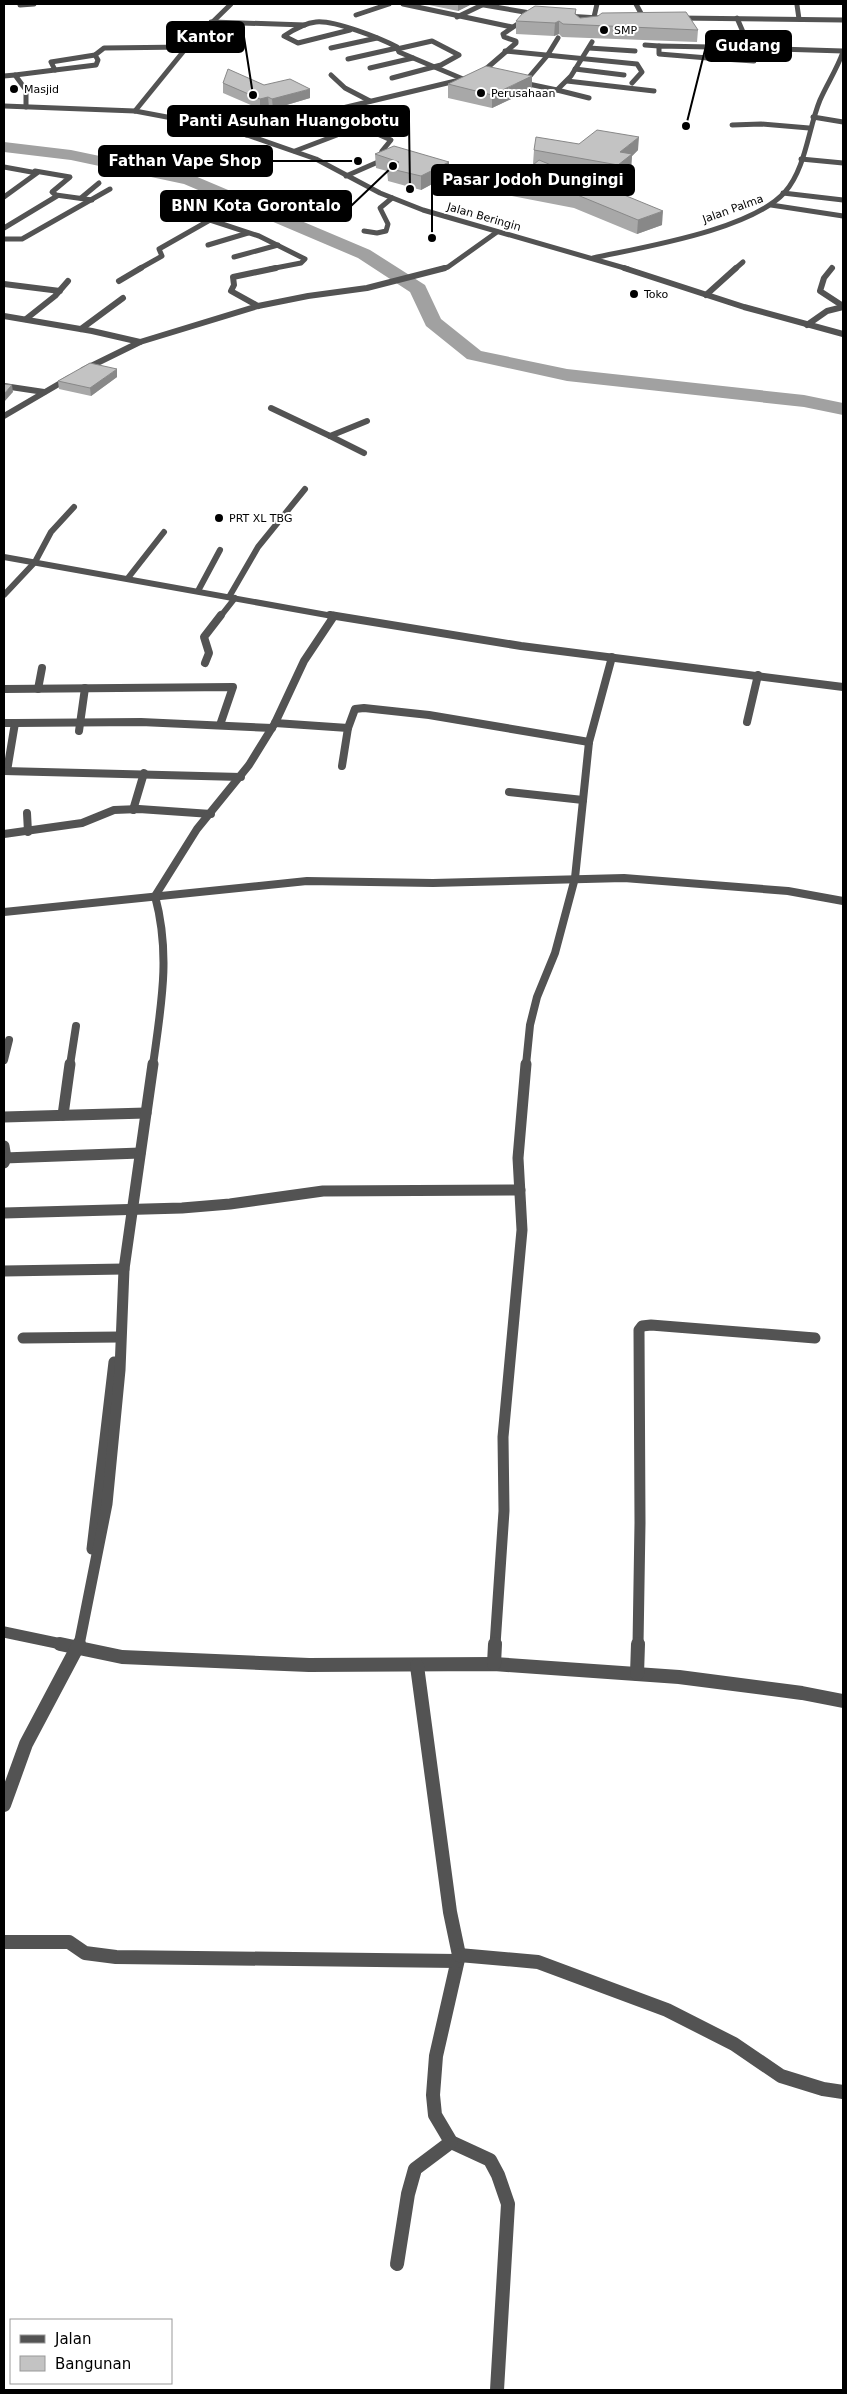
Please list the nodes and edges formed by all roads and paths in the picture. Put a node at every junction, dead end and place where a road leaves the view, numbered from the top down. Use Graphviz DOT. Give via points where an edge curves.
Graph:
graph roads {
  1 [pos="34,4"];
  2 [pos="231,4"];
  3 [pos="389,4"];
  4 [pos="403,4"];
  5 [pos="480,4"];
  6 [pos="597,4"];
  7 [pos="636,4"];
  8 [pos="20,5"];
  9 [pos="797,6"];
  10 [pos="533,14"];
  11 [pos="542,14"];
  12 [pos="356,15"];
  13 [pos="559,15"];
  14 [pos="457,17"];
  15 [pos="594,18"];
  16 [pos="670,18"];
  17 [pos="737,18"];
  18 [pos="636,19"];
  19 [pos="644,19"];
  20 [pos="652,19"];
  21 [pos="798,19"];
  22 [pos="843,20"];
  23 [pos="211,22"];
  24 [pos="587,24"];
  25 [pos="308,25"];
  26 [pos="512,28"];
  27 [pos="350,30"];
  28 [pos="743,32"];
  29 [pos="378,38"];
  30 [pos="558,38"];
  31 [pos="592,42"];
  32 [pos="189,45"];
  33 [pos="645,45"];
  34 [pos="228,46"];
  35 [pos="659,46"];
  36 [pos="710,46"];
  37 [pos="331,48"];
  38 [pos="397,48"];
  39 [pos="589,48"];
  40 [pos="505,51"];
  41 [pos="635,51"];
  42 [pos="843,52"];
  43 [pos="95,55"];
  44 [pos="547,56"];
  45 [pos="413,58"];
  46 [pos="582,58"];
  47 [pos="708,58"];
  48 [pos="348,59"];
  49 [pos="754,60"];
  50 [pos="841,63"];
  51 [pos="435,67"];
  52 [pos="370,68"];
  53 [pos="575,69"];
  54 [pos="54,70"];
  55 [pos="15,74"];
  56 [pos="332,74"];
  57 [pos="482,74"];
  58 [pos="489,75"];
  59 [pos="624,75"];
  60 [pos="4,76"];
  61 [pos="392,78"];
  62 [pos="463,79"];
  63 [pos="514,81"];
  64 [pos="567,81"];
  65 [pos="524,83"];
  66 [pos="632,83"];
  67 [pos="556,90"];
  68 [pos="654,91"];
  69 [pos="588,98"];
  70 [pos="370,101"];
  71 [pos="4,106"];
  72 [pos="26,107"];
  73 [pos="135,111"];
  74 [pos="813,117"];
  75 [pos="843,122"];
  76 [pos="380,125"];
  77 [pos="732,125"];
  78 [pos="809,128"];
  79 [pos="247,135"];
  80 [pos="337,135"];
  81 [pos="295,151"];
  82 [pos="801,159"];
  83 [pos="843,163"];
  84 [pos="4,168"];
  85 [pos="35,171"];
  86 [pos="346,176"];
  87 [pos="99,183"];
  88 [pos="110,189"];
  89 [pos="783,193"];
  90 [pos="56,195"];
  91 [pos="4,198"];
  92 [pos="81,198"];
  93 [pos="392,198"];
  94 [pos="92,200"];
  95 [pos="843,200"];
  96 [pos="771,205"];
  97 [pos="843,216"];
  98 [pos="4,228"];
  99 [pos="364,231"];
  100 [pos="497,232"];
  101 [pos="248,233"];
  102 [pos="4,239"];
  103 [pos="208,245"];
  104 [pos="278,245"];
  105 [pos="234,257"];
  106 [pos="593,258"];
  107 [pos="743,262"];
  108 [pos="832,268"];
  109 [pos="68,281"];
  110 [pos="119,281"];
  111 [pos="4,284"];
  112 [pos="60,291"];
  113 [pos="706,295"];
  114 [pos="124,298"];
  115 [pos="258,306"];
  116 [pos="843,306"];
  117 [pos="4,316"];
  118 [pos="26,320"];
  119 [pos="807,325"];
  120 [pos="80,329"];
  121 [pos="843,334"];
  122 [pos="140,342"];
  123 [pos="4,386"];
  124 [pos="44,392"];
  125 [pos="271,408"];
  126 [pos="4,416"];
  127 [pos="367,421"];
  128 [pos="330,436"];
  129 [pos="364,453"];
  130 [pos="305,489"];
  131 [pos="74,507"];
  132 [pos="164,532"];
  133 [pos="220,550"];
  134 [pos="4,557"];
  135 [pos="35,562"];
  136 [pos="128,578"];
  137 [pos="198,591"];
  138 [pos="4,595"];
  139 [pos="232,597"];
  140 [pos="334,616"];
  141 [pos="612,657"];
  142 [pos="205,662"];
  143 [pos="42,668"];
  144 [pos="758,675"];
  145 [pos="843,687"];
  146 [pos="85,688"];
  147 [pos="4,689"];
  148 [pos="38,689"];
  149 [pos="80,722"];
  150 [pos="747,722"];
  151 [pos="4,723"];
  152 [pos="15,723"];
  153 [pos="220,725"];
  154 [pos="273,725"];
  155 [pos="348,728"];
  156 [pos="79,731"];
  157 [pos="589,742"];
  158 [pos="342,766"];
  159 [pos="5,772"];
  160 [pos="144,773"];
  161 [pos="240,777"];
  162 [pos="509,792"];
  163 [pos="583,800"];
  164 [pos="133,810"];
  165 [pos="27,813"];
  166 [pos="211,814"];
  167 [pos="28,832"];
  168 [pos="4,834"];
  169 [pos="575,878"];
  170 [pos="155,896"];
  171 [pos="843,901"];
  172 [pos="4,912"];
  173 [pos="79,1028"];
  174 [pos="6,1038"];
  175 [pos="4,1060"];
  176 [pos="146,1113"];
  177 [pos="63,1115"];
  178 [pos="4,1117"];
  179 [pos="4,1146"];
  180 [pos="140,1153"];
  181 [pos="4,1160"];
  182 [pos="520,1190"];
  183 [pos="134,1208"];
  184 [pos="4,1213"];
  185 [pos="124,1269"];
  186 [pos="4,1271"];
  187 [pos="120,1337"];
  188 [pos="23,1338"];
  189 [pos="815,1338"];
  190 [pos="4,1632"];
  191 [pos="78,1649"];
  192 [pos="494,1664"];
  193 [pos="416,1666"];
  194 [pos="637,1674"];
  195 [pos="843,1701"];
  196 [pos="4,1805"];
  197 [pos="4,1942"];
  198 [pos="458,1958"];
  199 [pos="843,2092"];
  200 [pos="451,2142"];
  201 [pos="397,2264"];
  202 [pos="497,2390"];
  1 -- 8 [label="street"];
  2 -- 23 [label="street"];
  3 -- 12 [label="street"];
  4 -- 14 [label="street"];
  5 -- 10 [label="street"];
  5 -- 14 [label="street"];
  6 -- 15 [label="street"];
  7 -- 19 [label="street"];
  9 -- 21 [label="street"];
  10 -- 11 [label="street"];
  10 -- 26 [label="street"];
  13 -- 15 [label="street"];
  14 -- 26 [label="street"];
  15 -- 24 [label="street" via="602,21"];
  16 -- 17 [label="street"];
  17 -- 21 [label="street"];
  17 -- 28 [label="street"];
  18 -- 19 [label="street"];
  19 -- 20 [label="street"];
  21 -- 22 [label="street"];
  23 -- 25 [label="street"];
  23 -- 32 [label="street"];
  25 -- 27 [label="street" via="321,22"];
  25 -- 27 [label="street" via="286,34 284,38 298,43"];
  26 -- 40 [label="street" via="503,35 516,43"];
  27 -- 29 [label="street"];
  29 -- 37 [label="street"];
  29 -- 38 [label="street"];
  30 -- 44 [label="street"];
  31 -- 39 [label="street"];
  32 -- 34 [label="street"];
  32 -- 43 [label="street" via="107,48"];
  32 -- 73 [label="street"];
  33 -- 35 [label="street"];
  35 -- 36 [label="street"];
  35 -- 47 [label="street" via="661,56"];
  36 -- 42 [label="street"];
  36 -- 47 [label="street"];
  38 -- 45 [label="street"];
  38 -- 48 [label="street"];
  38 -- 51 [label="street" via="432,41 459,54"];
  39 -- 41 [label="street"];
  39 -- 46 [label="street"];
  40 -- 44 [label="street"];
  40 -- 57 [label="street"];
  42 -- 50 [label="street, Jalan Palma"];
  43 -- 54 [label="street" via="51,62"];
  43 -- 54 [label="street" via="96,65"];
  44 -- 46 [label="street"];
  44 -- 65 [label="street"];
  45 -- 51 [label="street"];
  45 -- 52 [label="street"];
  46 -- 53 [label="street"];
  46 -- 66 [label="street" via="637,64 642,72"];
  47 -- 49 [label="street"];
  50 -- 74 [label="street, Jalan Palma"];
  51 -- 61 [label="street"];
  51 -- 62 [label="street"];
  53 -- 59 [label="street"];
  53 -- 64 [label="street"];
  54 -- 55 [label="street"];
  55 -- 60 [label="street"];
  55 -- 72 [label="street" via="26,90"];
  56 -- 70 [label="street" via="345,88"];
  57 -- 58 [label="street"];
  57 -- 62 [label="street"];
  62 -- 70 [label="street"];
  63 -- 65 [label="street"];
  64 -- 67 [label="street"];
  64 -- 68 [label="street"];
  65 -- 67 [label="street"];
  67 -- 69 [label="street"];
  70 -- 79 [label="street"];
  71 -- 72 [label="street, Jalan Beringin"];
  72 -- 73 [label="street, Jalan Beringin"];
  73 -- 79 [label="street, Jalan Beringin"];
  74 -- 75 [label="street"];
  74 -- 78 [label="street, Jalan Palma"];
  76 -- 86 [label="street" via="373,132 391,140 382,151 381,158 372,166"];
  77 -- 78 [label="street"];
  78 -- 82 [label="street, Jalan Palma"];
  79 -- 81 [label="street, Jalan Beringin"];
  80 -- 81 [label="street"];
  81 -- 86 [label="street, Jalan Beringin"];
  82 -- 83 [label="street"];
  82 -- 89 [label="street, Jalan Palma"];
  84 -- 85 [label="street"];
  85 -- 90 [label="street" via="70,177 52,192"];
  85 -- 91 [label="street" via="37,174"];
  86 -- 93 [label="street, Jalan Beringin"];
  87 -- 92 [label="street"];
  88 -- 94 [label="street"];
  89 -- 95 [label="street"];
  89 -- 96 [label="street, Jalan Palma"];
  90 -- 92 [label="street"];
  90 -- 98 [label="street"];
  92 -- 94 [label="street"];
  93 -- 99 [label="street" via="380,208 388,224 386,231"];
  93 -- 100 [label="street, Jalan Beringin"];
  94 -- 102 [label="street" via="22,239"];
  96 -- 97 [label="street"];
  96 -- 106 [label="street, Jalan Palma" via="712,228"];
  100 -- 106 [label="street, Jalan Beringin"];
  100 -- 115 [label="street" via="448,267 431,273 367,288"];
  101 -- 103 [label="street"];
  101 -- 104 [label="street"];
  101 -- 110 [label="street" via="210,220 159,249 162,256"];
  104 -- 105 [label="street"];
  104 -- 115 [label="street" via="305,260 233,277 232,291"];
  106 -- 113 [label="street, Jalan Beringin"];
  107 -- 113 [label="street"];
  108 -- 116 [label="street" via="820,291"];
  109 -- 112 [label="street"];
  111 -- 112 [label="street"];
  112 -- 118 [label="street"];
  113 -- 119 [label="street, Jalan Beringin"];
  114 -- 120 [label="street"];
  115 -- 122 [label="street"];
  116 -- 119 [label="street" via="827,311"];
  117 -- 118 [label="street"];
  118 -- 120 [label="street"];
  119 -- 121 [label="street, Jalan Beringin"];
  120 -- 122 [label="street"];
  122 -- 124 [label="street"];
  123 -- 124 [label="street"];
  124 -- 126 [label="street"];
  125 -- 128 [label="street"];
  127 -- 128 [label="street"];
  128 -- 129 [label="street"];
  130 -- 139 [label="street" via="258,547"];
  131 -- 135 [label="street" via="51,532"];
  132 -- 136 [label="street"];
  133 -- 137 [label="street"];
  134 -- 135 [label="street"];
  135 -- 136 [label="street"];
  135 -- 138 [label="street"];
  136 -- 137 [label="street"];
  137 -- 139 [label="street"];
  139 -- 140 [label="street"];
  139 -- 142 [label="street" via="204,638 209,653"];
  140 -- 141 [label="street"];
  140 -- 154 [label="street" via="304,661"];
  141 -- 144 [label="street"];
  141 -- 157 [label="street"];
  143 -- 148 [label="street"];
  144 -- 145 [label="street"];
  144 -- 150 [label="street"];
  146 -- 148 [label="street"];
  146 -- 149 [label="street"];
  146 -- 153 [label="street" via="233,687"];
  147 -- 148 [label="street"];
  149 -- 152 [label="street"];
  149 -- 153 [label="street"];
  149 -- 156 [label="street"];
  151 -- 152 [label="street"];
  152 -- 159 [label="street"];
  153 -- 154 [label="street"];
  154 -- 155 [label="street"];
  154 -- 161 [label="street"];
  155 -- 157 [label="street" via="355,709 364,708 429,715"];
  155 -- 158 [label="street"];
  157 -- 163 [label="street"];
  159 -- 160 [label="street"];
  160 -- 161 [label="street"];
  160 -- 164 [label="street"];
  161 -- 166 [label="street"];
  162 -- 163 [label="street"];
  163 -- 169 [label="street"];
  164 -- 166 [label="street"];
  164 -- 167 [label="street" via="108,811 82,823"];
  165 -- 167 [label="street"];
  166 -- 170 [label="street" via="197,829"];
  167 -- 168 [label="street"];
  169 -- 170 [label="street" via="433,883 307,881"];
  169 -- 171 [label="street" via="624,878 779,890"];
  169 -- 182 [label="street" via="555,953 537,997 530,1025 518,1158"];
  170 -- 172 [label="street"];
  170 -- 176 [label="street" via="166,954 166,978"];
  173 -- 177 [label="street"];
  174 -- 175 [label="street"];
  176 -- 177 [label="street"];
  176 -- 180 [label="street"];
  177 -- 178 [label="street"];
  179 -- 181 [label="street"];
  180 -- 181 [label="street"];
  180 -- 183 [label="street"];
  182 -- 183 [label="street" via="323,1191 230,1204"];
  182 -- 192 [label="street" via="522,1230 503,1437 504,1511"];
  183 -- 184 [label="street"];
  183 -- 185 [label="street"];
  185 -- 186 [label="street"];
  185 -- 187 [label="street"];
  185 -- 191 [label="street"];
  187 -- 188 [label="street"];
  187 -- 191 [label="street" via="120,1370 107,1504"];
  189 -- 194 [label="street" via="651,1325 642,1326 639,1330"];
  190 -- 191 [label="street"];
  191 -- 193 [label="street" via="122,1657 212,1662"];
  191 -- 196 [label="street" via="26,1744"];
  192 -- 193 [label="street"];
  192 -- 194 [label="street"];
  193 -- 198 [label="street"];
  194 -- 195 [label="street" via="738,1684"];
  197 -- 198 [label="street" via="70,1942 85,1953 116,1957"];
  198 -- 199 [label="street" via="538,1962 667,2010 734,2044 781,2076"];
  198 -- 200 [label="street" via="436,2056 433,2095 435,2115"];
  200 -- 201 [label="street" via="415,2169"];
  200 -- 202 [label="street" via="490,2160 508,2204"];
}
